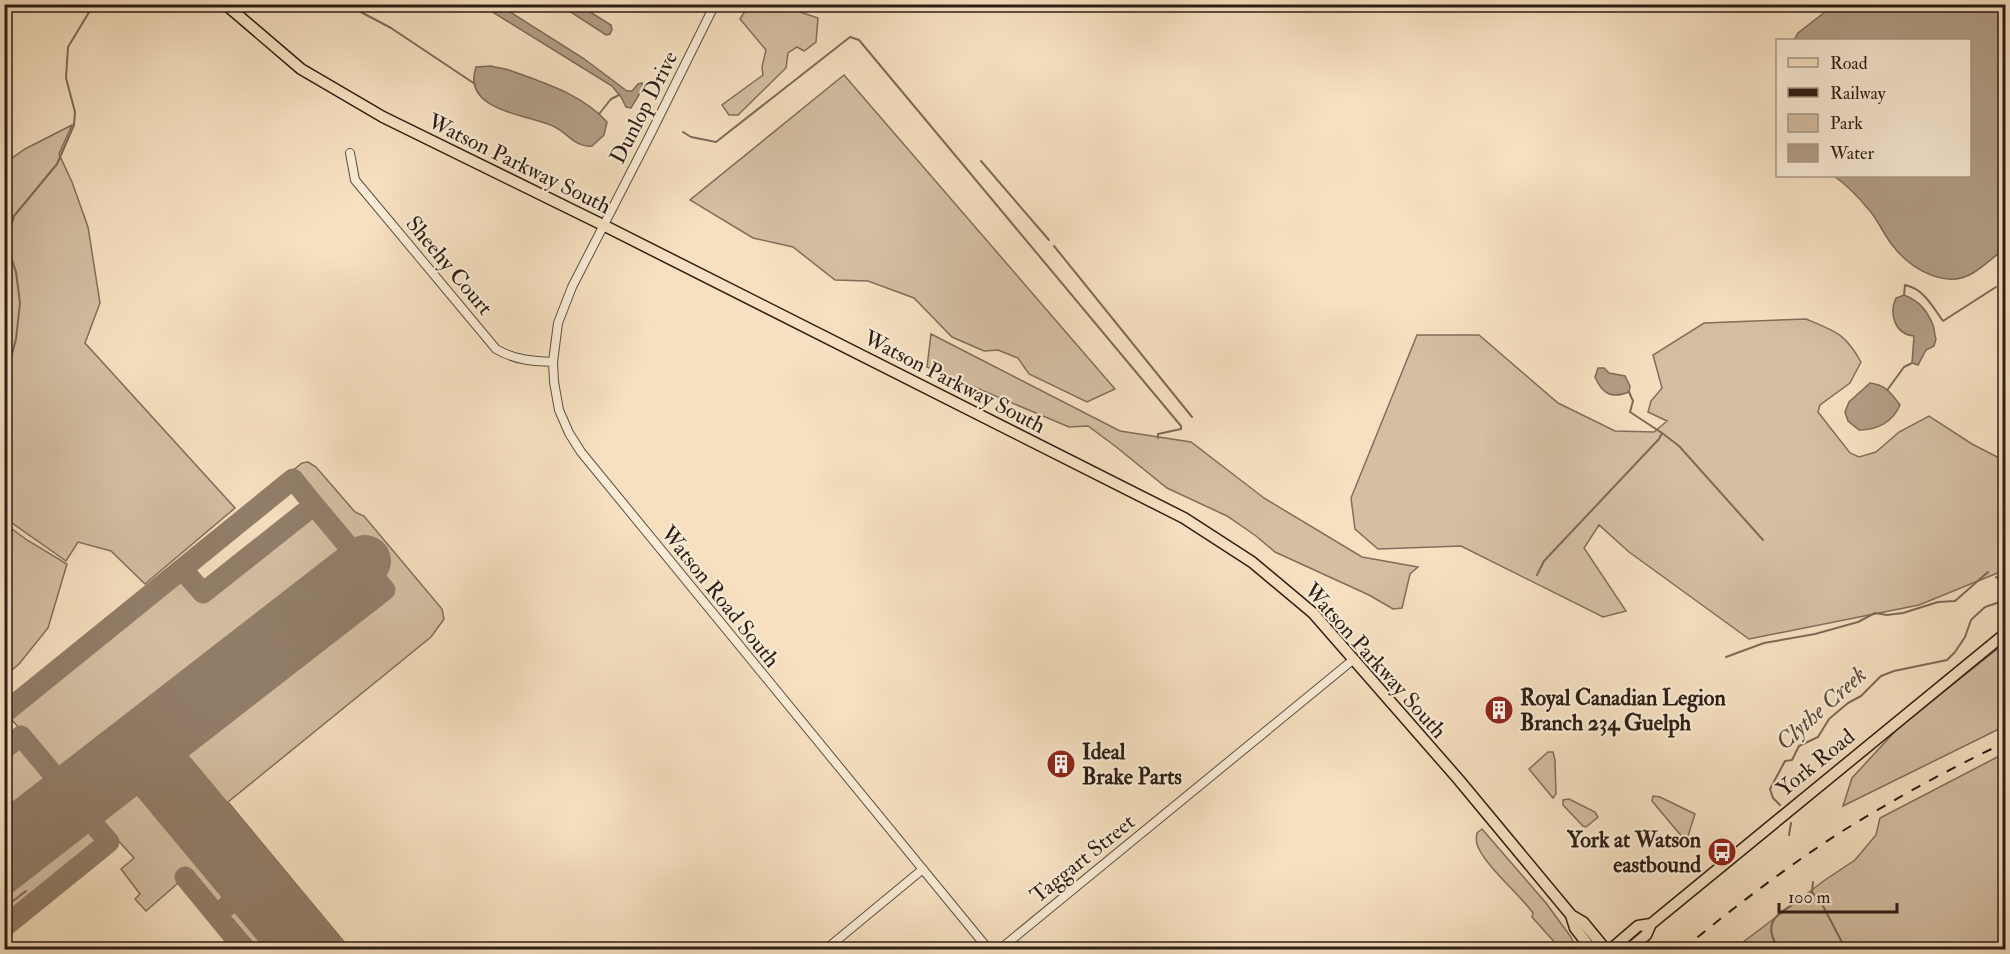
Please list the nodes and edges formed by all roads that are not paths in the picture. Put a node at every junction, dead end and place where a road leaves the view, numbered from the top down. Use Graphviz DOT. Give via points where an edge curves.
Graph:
graph roads {
  1 [pos="225,4"];
  2 [pos="715,4"];
  3 [pos="350,153"];
  4 [pos="603,225"];
  5 [pos="553,362"];
  6 [pos="2006,633"];
  7 [pos="1354,659"];
  8 [pos="923,869"];
  9 [pos="1571,915"];
  10 [pos="1651,924"];
  11 [pos="825,950"];
  12 [pos="989,950"];
  13 [pos="999,950"];
  14 [pos="1592,950"];
  15 [pos="1608,950"];
  16 [pos="1628,950"];
  1 -- 4 [label="main road, Watson Parkway South" via="301,69 383,117"];
  2 -- 4 [label="street, Dunlop Drive"];
  3 -- 5 [label="street, Sheehy Court" via="356,180 496,349 527,361"];
  4 -- 5 [label="street, Watson Road South" via="558,323"];
  4 -- 7 [label="main road, Watson Parkway South" via="1184,518 1252,562 1313,613"];
  5 -- 8 [label="street, Watson Road South" via="560,410 581,452"];
  6 -- 10 [label="main road, York Road"];
  7 -- 9 [label="main road, Watson Parkway South"];
  7 -- 13 [label="street, Taggart Street"];
  8 -- 11 [label="street"];
  8 -- 12 [label="street, Watson Road South"];
  9 -- 14 [label="main road, Watson Parkway South" via="1575,928"];
  9 -- 15 [label="main road, Watson Parkway South" via="1583,922"];
  10 -- 15 [label="main road, York Road" via="1638,926"];
  10 -- 16 [label="main road, York Road"];
}
